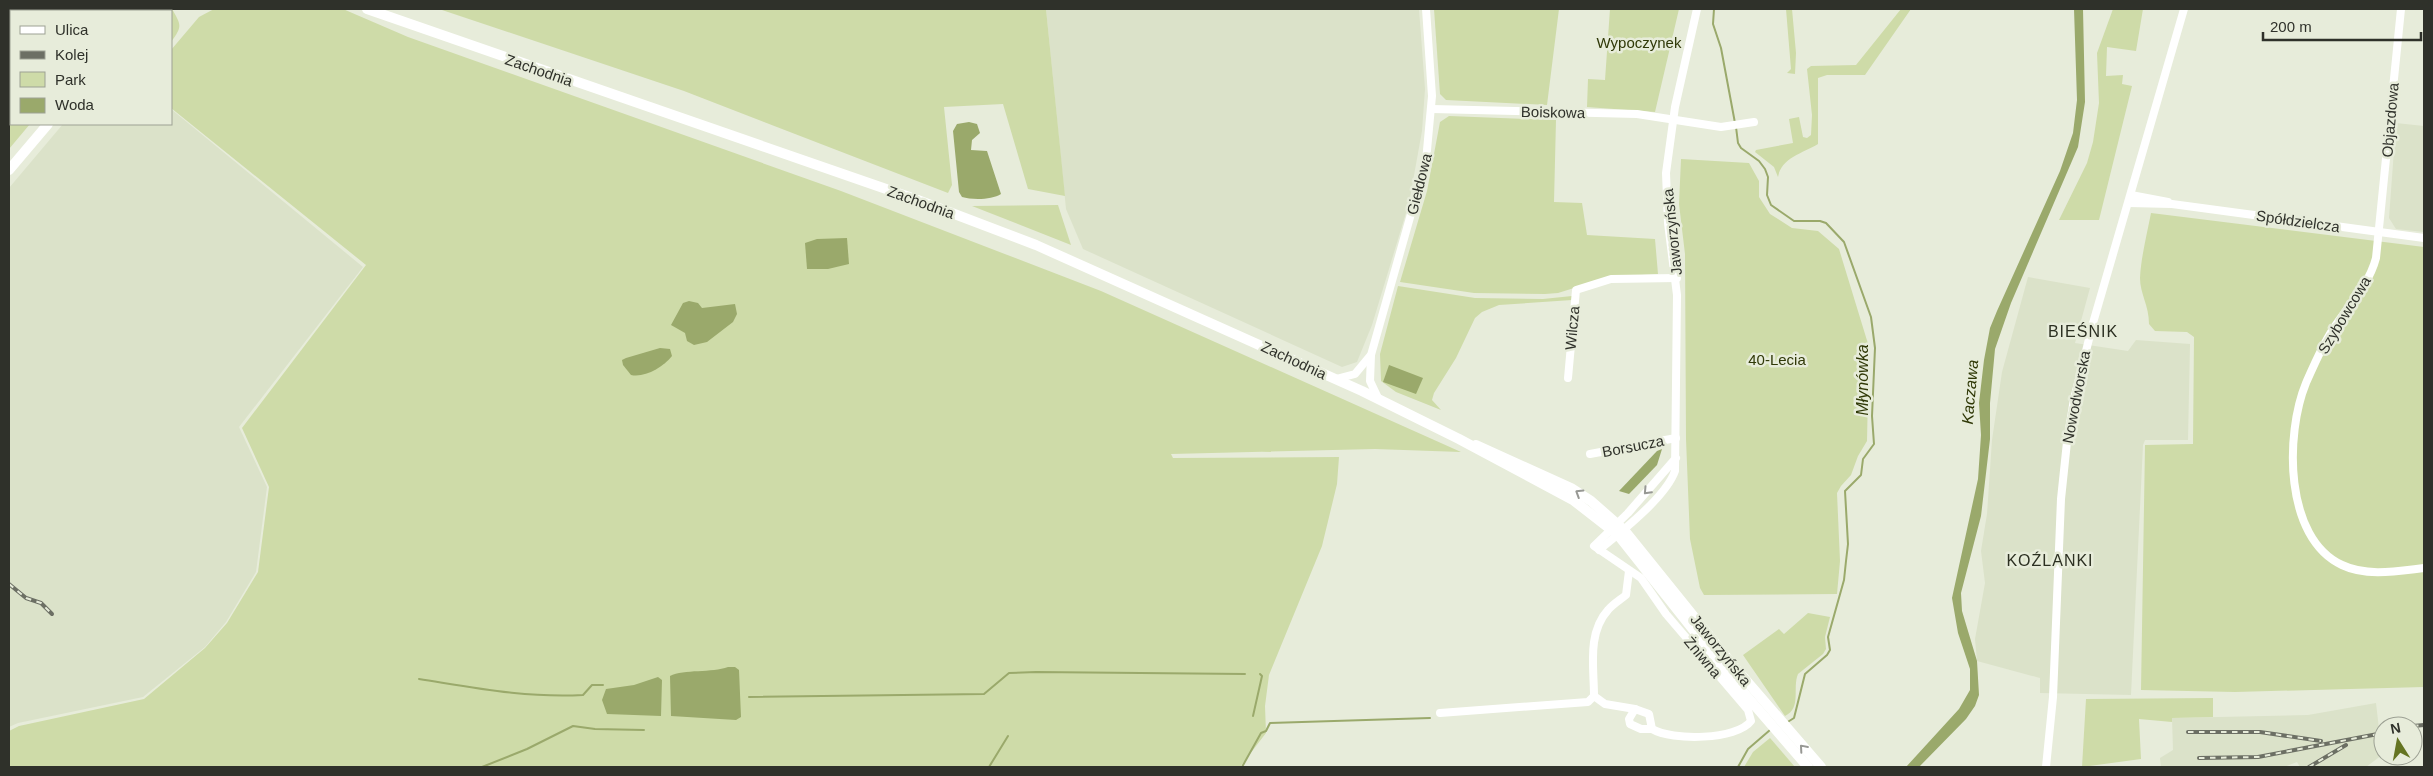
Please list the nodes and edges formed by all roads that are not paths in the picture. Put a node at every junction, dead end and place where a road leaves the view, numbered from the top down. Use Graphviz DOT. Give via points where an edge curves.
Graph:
graph roads {
  1 [pos="367,9"];
  2 [pos="1426,9"];
  3 [pos="1697,9"];
  4 [pos="2184,9"];
  5 [pos="2401,9"];
  6 [pos="1432,109"];
  7 [pos="1673,118"];
  8 [pos="1754,122"];
  9 [pos="47,125"];
  10 [pos="9,170"];
  11 [pos="2130,199"];
  12 [pos="2380,232"];
  13 [pos="2424,238"];
  14 [pos="1677,278"];
  15 [pos="1371,354"];
  16 [pos="1568,378"];
  17 [pos="1336,379"];
  18 [pos="1378,398"];
  19 [pos="1676,438"];
  20 [pos="1590,454"];
  21 [pos="1618,529"];
  22 [pos="2424,568"];
  23 [pos="1629,570"];
  24 [pos="1594,696"];
  25 [pos="1635,709"];
  26 [pos="1440,712"];
  27 [pos="1778,726"];
  28 [pos="1652,729"];
  29 [pos="1808,767"];
  30 [pos="1821,767"];
  31 [pos="2046,767"];
  1 -- 17 [label="main road, Zachodnia" via="916,199 1090,268"];
  2 -- 6 [label="street, Giełdowa"];
  3 -- 7 [label="street, Jaworzyńska"];
  4 -- 11 [label="street, Nowodworska"];
  5 -- 12 [label="street, Objazdowa"];
  6 -- 7 [label="street, Boiskowa" via="1637,114"];
  6 -- 15 [label="street, Giełdowa" via="1424,170"];
  7 -- 8 [label="street, Boiskowa" via="1711,126"];
  7 -- 14 [label="street, Jaworzyńska" via="1666,198"];
  9 -- 10 [label="main road"];
  11 -- 12 [label="street, Spółdzielcza"];
  11 -- 31 [label="street, Nowodworska" via="2083,360 2067,442"];
  12 -- 13 [label="street, Spółdzielcza"];
  12 -- 22 [label="street, Szybowcowa" via="2372,271 2332,331 2301,397 2293,443 2300,514 2307,532 2319,548 2335,561 2351,568 2370,572"];
  14 -- 16 [label="street, Wilcza" via="1610,279 1576,290"];
  14 -- 19 [label="street, Jaworzyńska"];
  15 -- 17 [label="street, Giełdowa" via="1359,372"];
  15 -- 18 [label="street, Giełdowa" via="1370,381"];
  17 -- 18 [label="main road, Zachodnia"];
  18 -- 21 [label="main road, Zachodnia" via="1573,500"];
  19 -- 20 [label="street, Borsucza"];
  19 -- 21 [label="street, Jaworzyńska" via="1676,458"];
  21 -- 23 [label="street, Żniwna" via="1596,548"];
  21 -- 27 [label="main road, Jaworzyńska"];
  23 -- 24 [label="street" via="1626,595 1607,610 1594,642"];
  23 -- 28 [label="street, Żniwna" via="1647,585 1666,614 1752,716 1749,725 1741,729 1692,739 1661,734"];
  24 -- 25 [label="street" via="1605,704"];
  24 -- 26 [label="street" via="1588,702"];
  25 -- 28 [label="street" via="1649,714"];
  25 -- 28 [label="street, Żniwna" via="1629,719 1630,724"];
  27 -- 29 [label="main road, Jaworzyńska"];
  30 -- 27 [label="main road, Jaworzyńska, one-way"];
}
